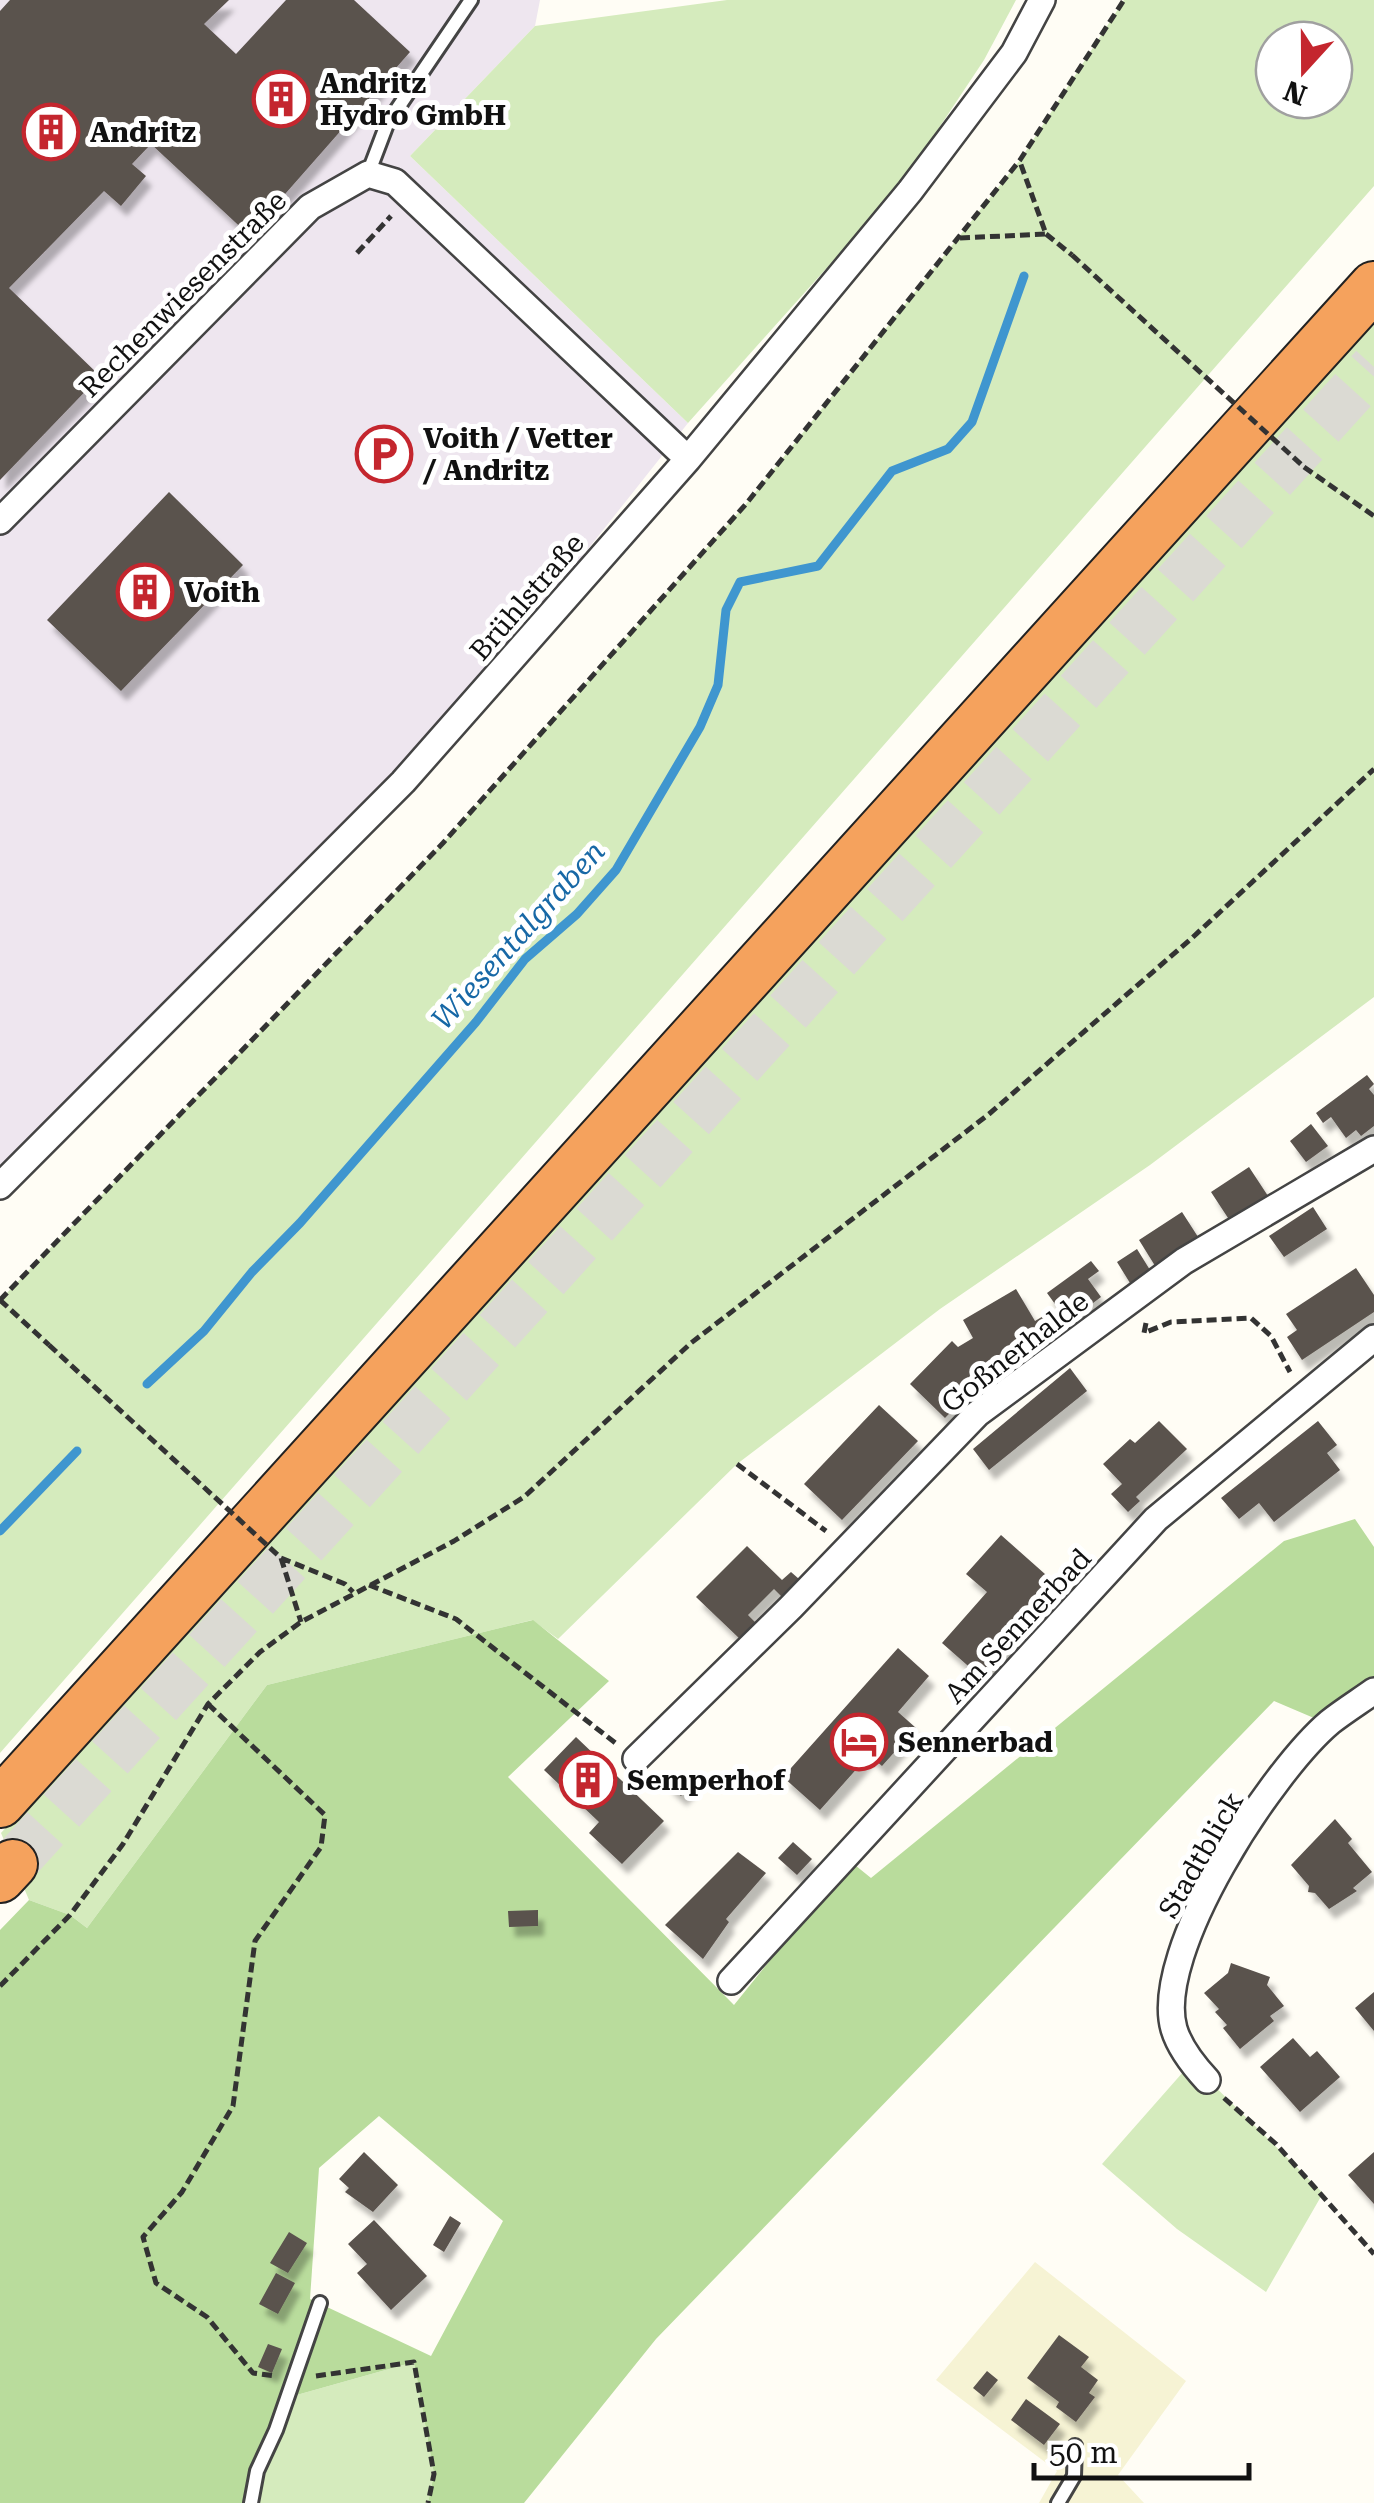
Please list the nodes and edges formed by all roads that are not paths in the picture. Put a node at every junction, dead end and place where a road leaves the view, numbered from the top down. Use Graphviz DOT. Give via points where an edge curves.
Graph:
graph roads {
  1 [pos="471,0"];
  2 [pos="1042,0"];
  3 [pos="368,174"];
  4 [pos="1374,286"];
  5 [pos="688,459"];
  6 [pos="0,520"];
  7 [pos="1374,1149"];
  8 [pos="0,1186"];
  9 [pos="1374,1338"];
  10 [pos="1374,1691"];
  11 [pos="644,1751"];
  12 [pos="0,1803"];
  13 [pos="731,1981"];
  14 [pos="1207,2080"];
  15 [pos="320,2304"];
  16 [pos="1074,2446"];
  17 [pos="251,2503"];
  18 [pos="1058,2503"];
  1 -- 3 [label="lane" via="387,124"];
  2 -- 5 [label="street, Brühlstraße" via="1014,53 910,191"];
  3 -- 5 [label="street" via="395,182"];
  3 -- 6 [label="street, Rechenwiesenstraße" via="310,207"];
  4 -- 12 [label="highway"];
  5 -- 8 [label="street, Brühlstraße" via="403,782"];
  7 -- 11 [label="street, Goßnerhalde" via="1184,1262 976,1414"];
  9 -- 13 [label="street, Am Sennerbad" via="1156,1519"];
  10 -- 14 [label="street, Stadtblick" via="1328,1724 1258,1809 1200,1906 1172,1991 1174,2028"];
  15 -- 17 [label="lane"];
  16 -- 18 [label="lane" via="1074,2476"];
}
